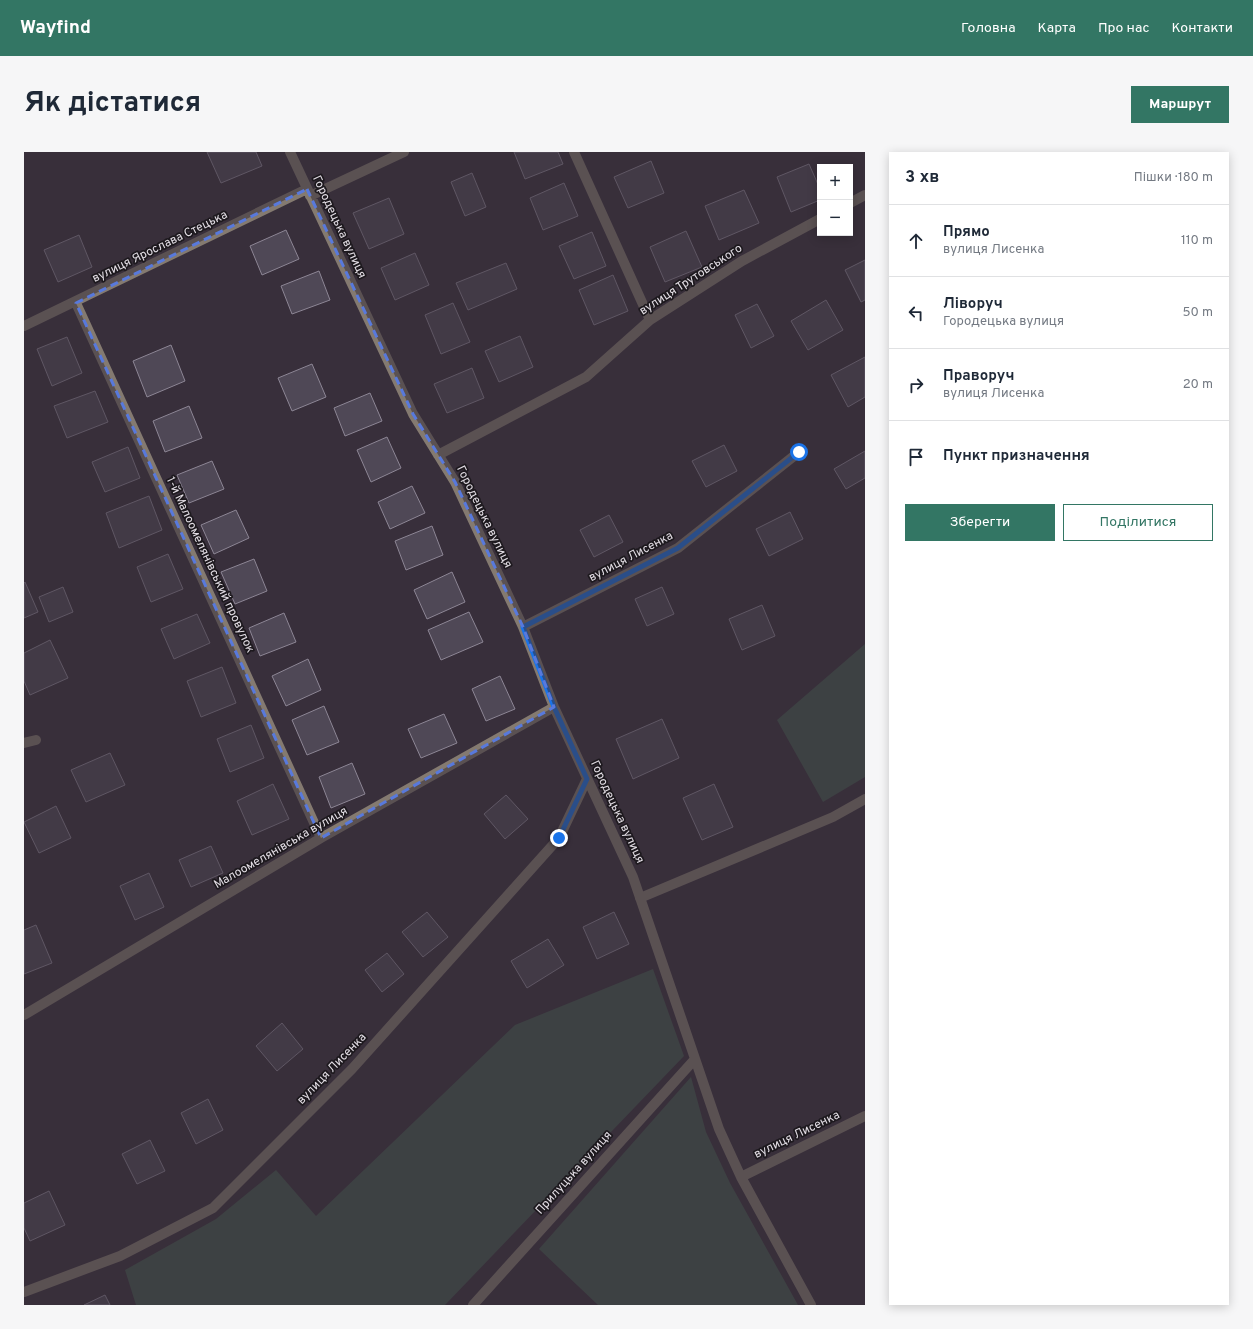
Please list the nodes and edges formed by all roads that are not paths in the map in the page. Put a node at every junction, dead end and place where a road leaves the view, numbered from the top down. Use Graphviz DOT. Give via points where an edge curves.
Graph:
graph roads {
  1 [pos="290,152"];
  2 [pos="404,152"];
  3 [pos="574,152"];
  4 [pos="308,192"];
  5 [pos="865,195"];
  6 [pos="853,201"];
  7 [pos="817,221"];
  8 [pos="76,303"];
  9 [pos="650,320"];
  10 [pos="24,326"];
  11 [pos="799,452"];
  12 [pos="438,455"];
  13 [pos="523,627"];
  14 [pos="554,707"];
  15 [pos="36,740"];
  16 [pos="24,743"];
  17 [pos="587,779"];
  18 [pos="865,799"];
  19 [pos="321,838"];
  20 [pos="640,898"];
  21 [pos="24,1015"];
  22 [pos="695,1059"];
  23 [pos="865,1116"];
  24 [pos="741,1177"];
  25 [pos="24,1292"];
  26 [pos="473,1305"];
  27 [pos="811,1305"];
  1 -- 4 [label="street, Городецька вулиця"];
  2 -- 4 [label="street, вулиця Ярослава Стецька"];
  3 -- 9 [label="street"];
  4 -- 8 [label="street, вулиця Ярослава Стецька"];
  4 -- 12 [label="street, Городецька вулиця" via="413,414"];
  5 -- 6 [label="street"];
  7 -- 9 [label="street, вулиця Трутовського" via="742,261"];
  8 -- 10 [label="street, вулиця Ярослава Стецька"];
  8 -- 19 [label="street, 1-й Малоомелянівський провулок"];
  9 -- 12 [label="street, вулиця Трутовського" via="586,377"];
  11 -- 13 [label="street, вулиця Лисенка" via="678,548"];
  12 -- 13 [label="street, Городецька вулиця" via="455,482"];
  13 -- 14 [label="street, Городецька вулиця"];
  14 -- 17 [label="street, Городецька вулиця"];
  14 -- 19 [label="street, Малоомелянівська вулиця"];
  15 -- 16 [label="street"];
  17 -- 20 [label="street, Городецька вулиця" via="633,877"];
  17 -- 25 [label="street, вулиця Лисенка" via="559,838 352,1069 213,1208 120,1256"];
  18 -- 20 [label="street" via="833,817"];
  19 -- 21 [label="street, Малоомелянівська вулиця"];
  20 -- 22 [label="street, Городецька вулиця"];
  22 -- 24 [label="street, Городецька вулиця" via="718,1129"];
  22 -- 26 [label="street, Прилуцька вулиця"];
  23 -- 24 [label="street, вулиця Лисенка"];
  24 -- 27 [label="street, Городецька вулиця"];
}
